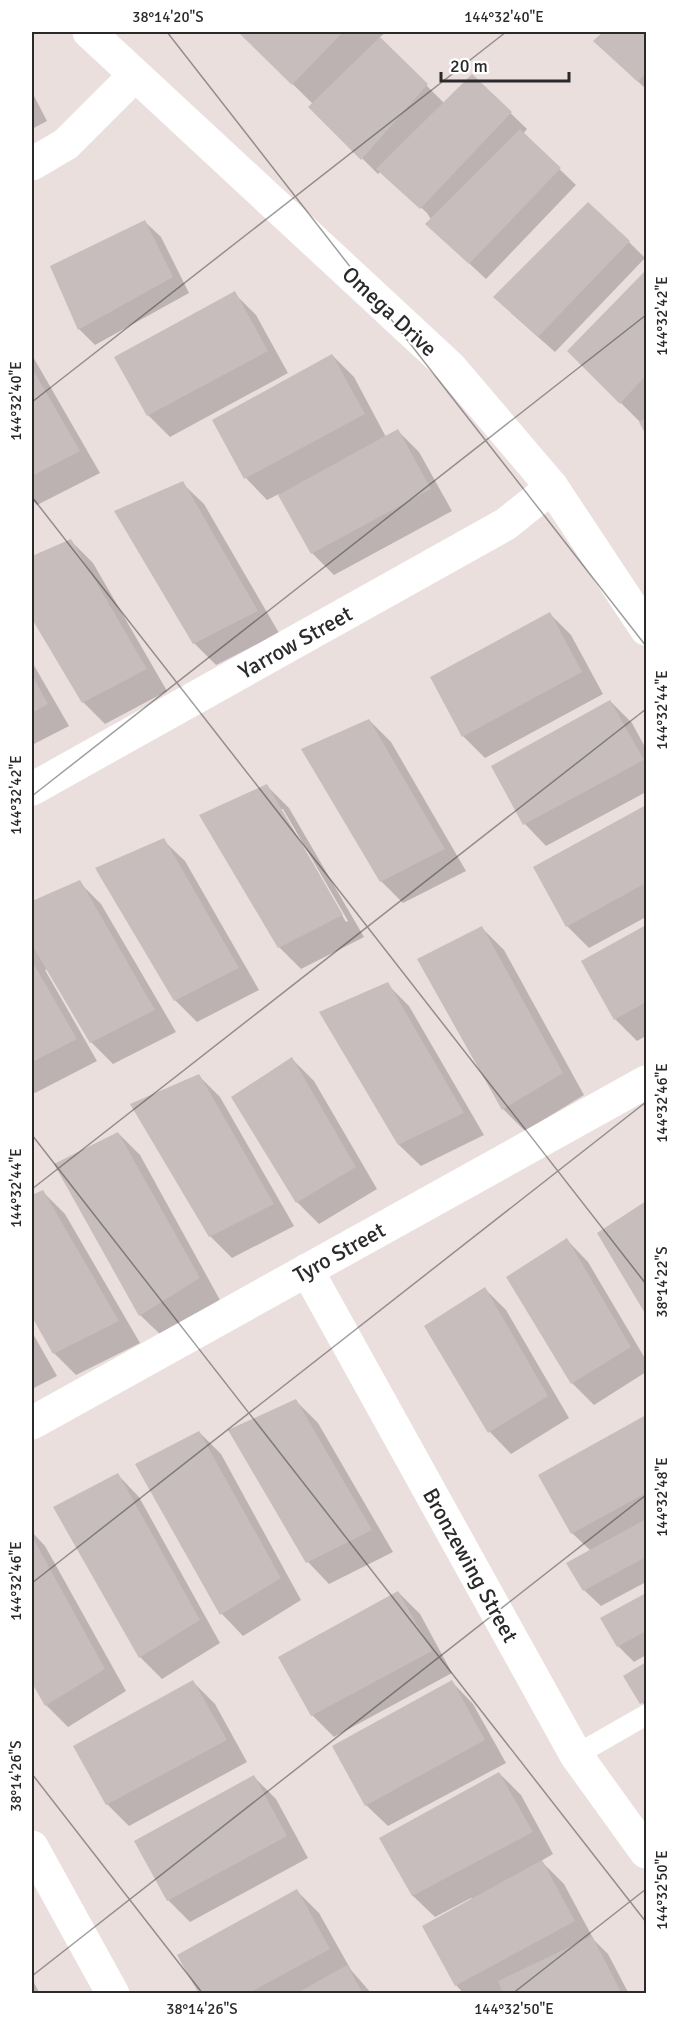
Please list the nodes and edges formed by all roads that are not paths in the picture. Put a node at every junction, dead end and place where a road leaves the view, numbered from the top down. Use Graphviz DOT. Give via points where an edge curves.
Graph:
graph roads {
  1 [pos="89,32"];
  2 [pos="135,75"];
  3 [pos="32,164"];
  4 [pos="552,487"];
  5 [pos="646,629"];
  6 [pos="32,789"];
  7 [pos="646,1082"];
  8 [pos="307,1270"];
  9 [pos="32,1422"];
  10 [pos="646,1715"];
  11 [pos="576,1755"];
  12 [pos="32,1847"];
  13 [pos="646,1852"];
  14 [pos="113,1994"];
  1 -- 2 [label="street, Omega Drive"];
  2 -- 3 [label="street" via="66,144"];
  2 -- 4 [label="street, Omega Drive" via="450,367"];
  4 -- 5 [label="street, Omega Drive"];
  4 -- 6 [label="street, Yarrow Street" via="506,524"];
  7 -- 8 [label="street, Tyro Street"];
  8 -- 9 [label="street, Tyro Street"];
  8 -- 11 [label="street, Bronzewing Street"];
  10 -- 11 [label="lane"];
  11 -- 13 [label="street, Bronzewing Street"];
  12 -- 14 [label="street"];
}
